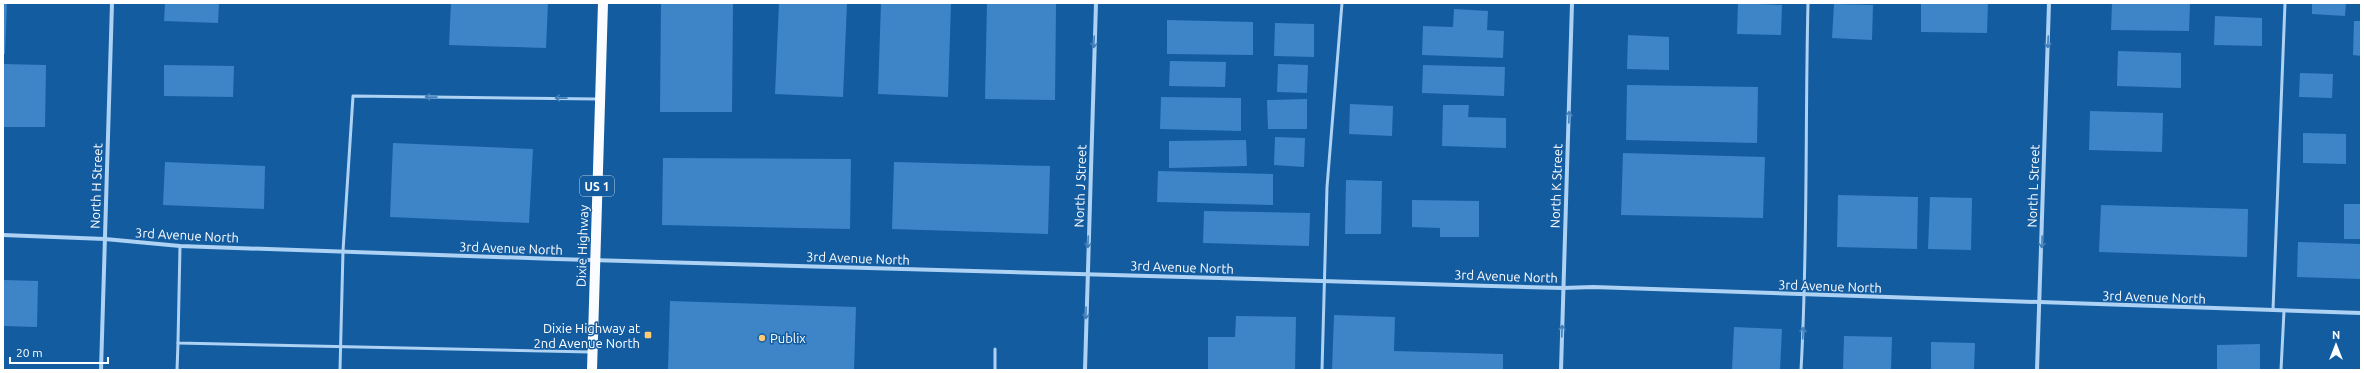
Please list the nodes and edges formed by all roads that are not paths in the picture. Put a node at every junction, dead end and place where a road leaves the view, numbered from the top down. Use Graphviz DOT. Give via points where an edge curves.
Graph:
graph roads {
  1 [pos="112,3"];
  2 [pos="603,3"];
  3 [pos="1096,3"];
  4 [pos="1342,3"];
  5 [pos="1572,3"];
  6 [pos="1808,3"];
  7 [pos="2049,3"];
  8 [pos="2285,3"];
  9 [pos="600,99"];
  10 [pos="3,236"];
  11 [pos="105,239"];
  12 [pos="180,246"];
  13 [pos="343,251"];
  14 [pos="595,261"];
  15 [pos="1087,274"];
  16 [pos="1324,281"];
  17 [pos="1563,288"];
  18 [pos="1805,296"];
  19 [pos="2040,303"];
  20 [pos="2273,310"];
  21 [pos="2284,311"];
  22 [pos="2361,313"];
  23 [pos="178,343"];
  24 [pos="342,347"];
  25 [pos="995,349"];
  26 [pos="592,352"];
  27 [pos="101,370"];
  28 [pos="177,370"];
  29 [pos="340,370"];
  30 [pos="592,370"];
  31 [pos="995,370"];
  32 [pos="1085,370"];
  33 [pos="1322,370"];
  34 [pos="1561,370"];
  35 [pos="1801,370"];
  36 [pos="2038,370"];
  37 [pos="2280,370"];
  1 -- 11 [label="street, North H Street"];
  2 -- 9 [label="main road, Dixie Highway / US 1"];
  3 -- 15 [label="street, North J Street, one-way"];
  4 -- 16 [label="lane" via="1327,187"];
  17 -- 5 [label="street, North K Street, one-way"];
  6 -- 18 [label="lane"];
  7 -- 19 [label="street, North L Street, one-way"];
  8 -- 20 [label="lane"];
  9 -- 13 [label="lane, one-way" via="353,96"];
  9 -- 14 [label="main road, Dixie Highway / US 1"];
  10 -- 11 [label="street, 3rd Avenue North"];
  11 -- 12 [label="street, 3rd Avenue North"];
  11 -- 27 [label="street, North H Street"];
  12 -- 13 [label="street, 3rd Avenue North"];
  12 -- 23 [label="lane"];
  13 -- 14 [label="street, 3rd Avenue North"];
  13 -- 24 [label="lane"];
  14 -- 15 [label="street, 3rd Avenue North"];
  14 -- 26 [label="main road, Dixie Highway / US 1"];
  15 -- 16 [label="street, 3rd Avenue North"];
  15 -- 32 [label="street, North J Street, one-way"];
  16 -- 17 [label="street, 3rd Avenue North"];
  16 -- 33 [label="lane"];
  17 -- 18 [label="street, 3rd Avenue North"];
  34 -- 17 [label="street, North K Street, one-way"];
  18 -- 19 [label="street, 3rd Avenue North"];
  35 -- 18 [label="lane, one-way"];
  19 -- 20 [label="street, 3rd Avenue North"];
  19 -- 36 [label="street, North L Street"];
  20 -- 21 [label="street, 3rd Avenue North"];
  21 -- 22 [label="street, 3rd Avenue North"];
  21 -- 37 [label="lane"];
  23 -- 24 [label="lane"];
  23 -- 28 [label="lane"];
  24 -- 26 [label="lane"];
  24 -- 29 [label="lane"];
  25 -- 31 [label="lane"];
  26 -- 30 [label="main road, Dixie Highway / US 1"];
}
